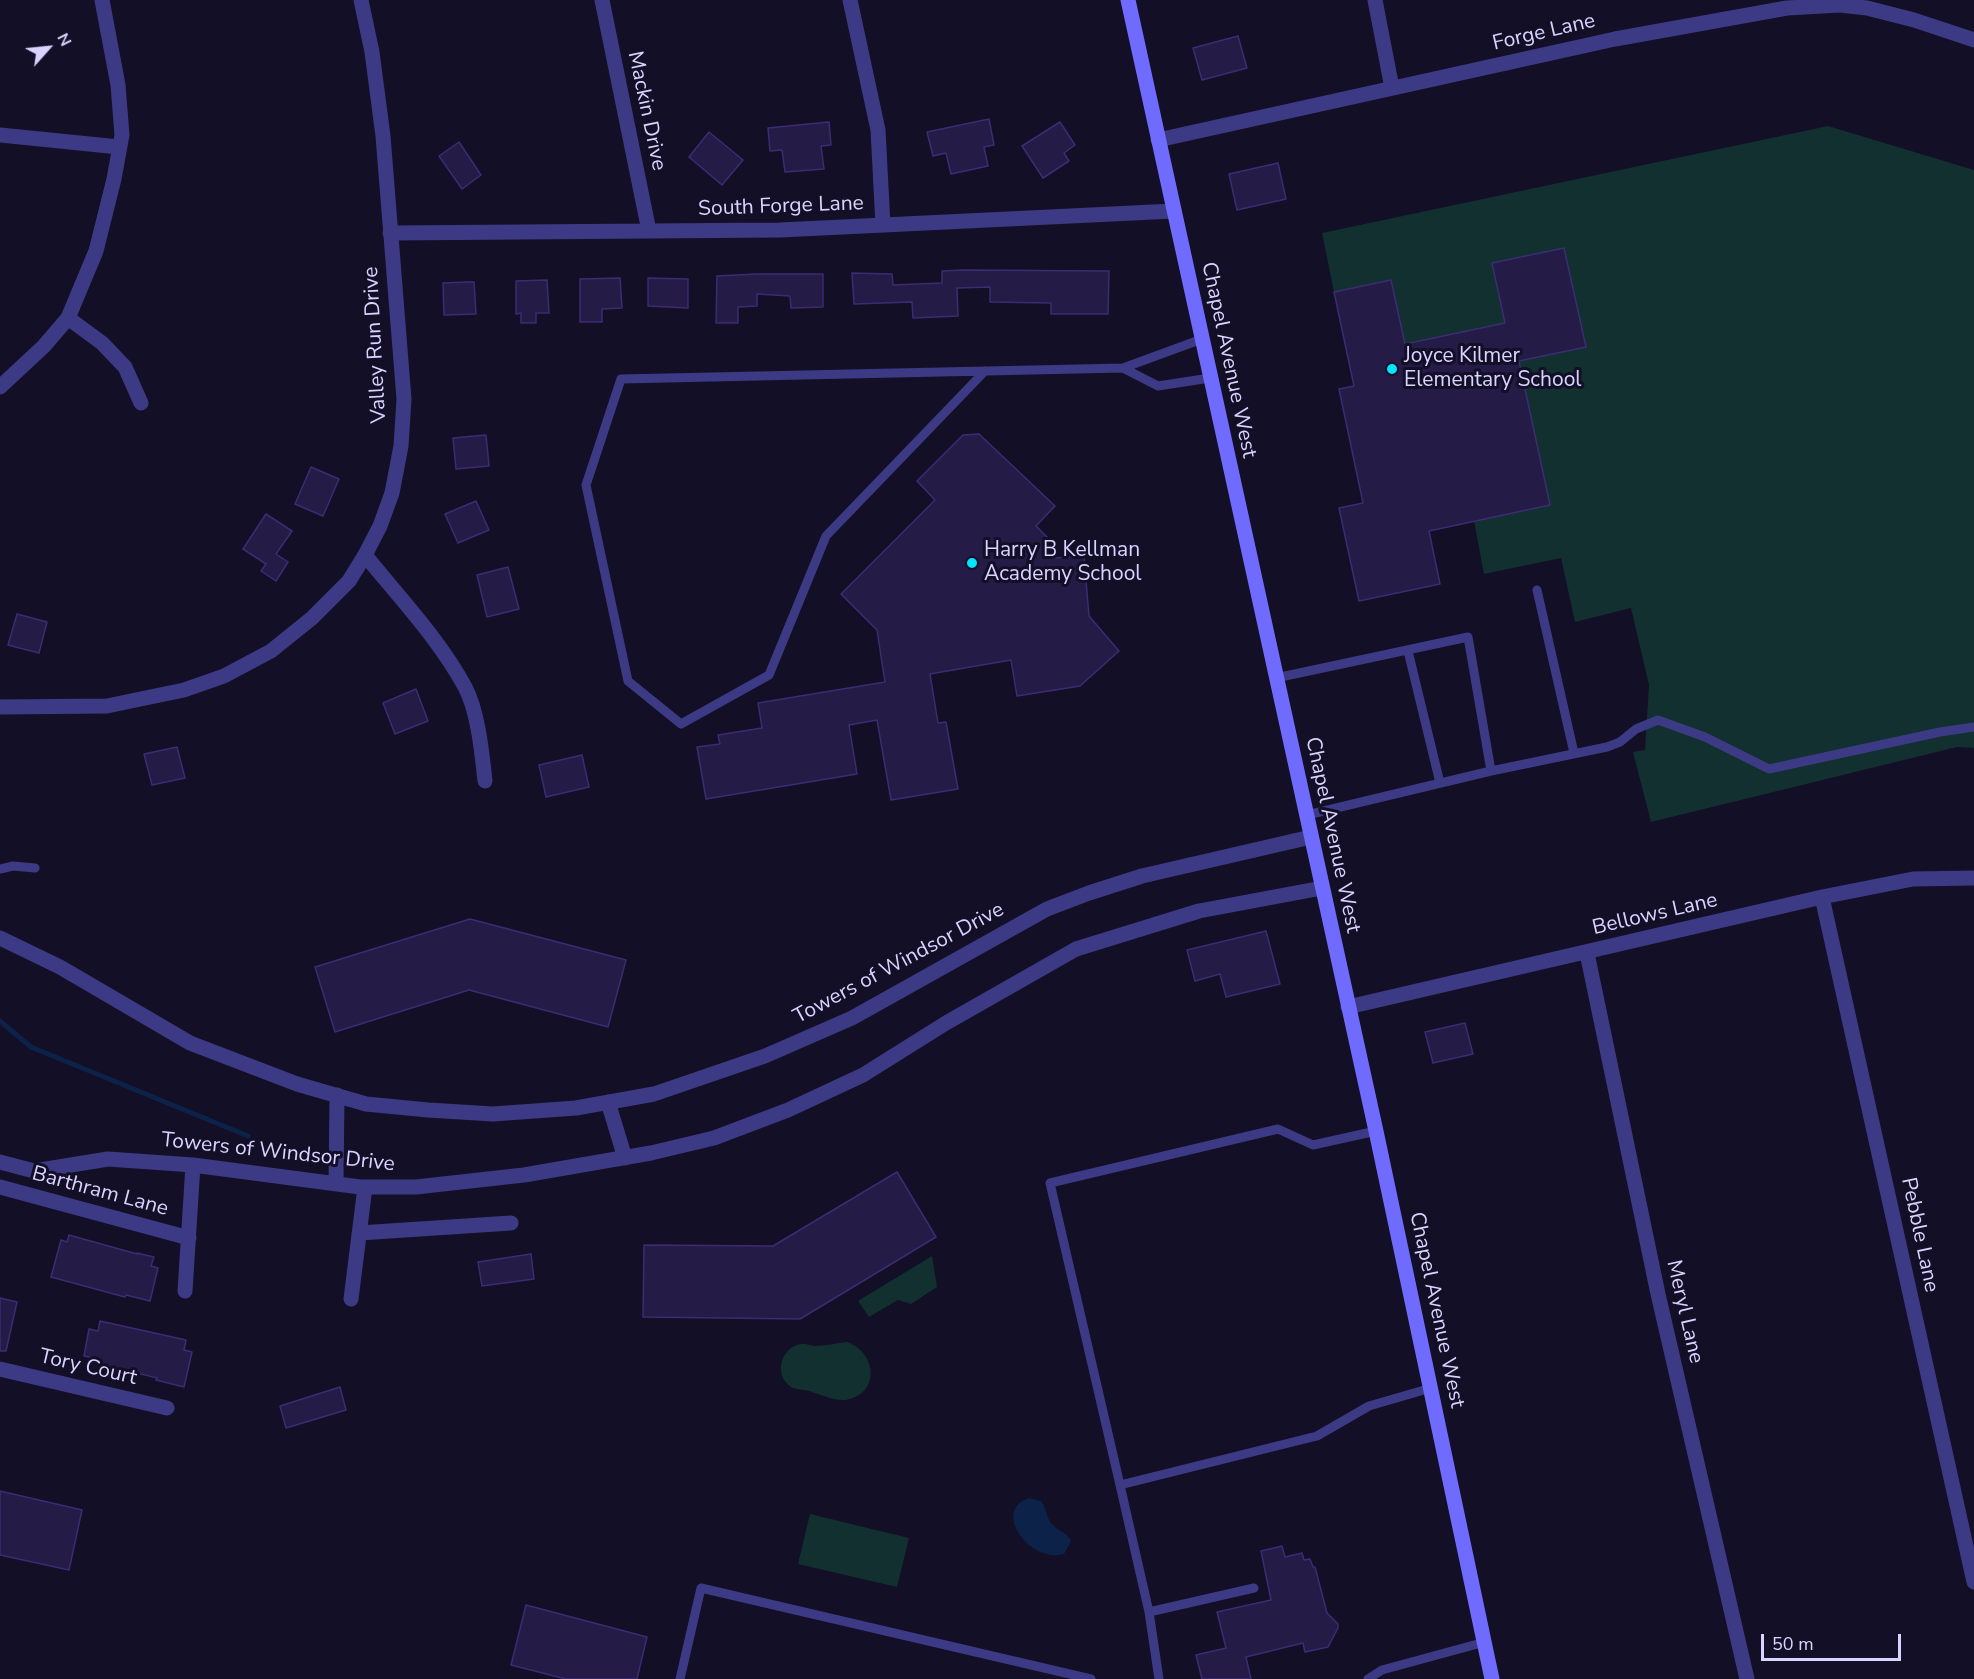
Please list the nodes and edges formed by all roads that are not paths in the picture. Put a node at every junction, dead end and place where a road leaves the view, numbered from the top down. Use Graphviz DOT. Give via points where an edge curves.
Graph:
graph roads {
  1 [pos="102,0"];
  2 [pos="361,0"];
  3 [pos="602,0"];
  4 [pos="850,0"];
  5 [pos="1128,0"];
  6 [pos="1375,0"];
  7 [pos="1974,40"];
  8 [pos="1392,88"];
  9 [pos="0,135"];
  10 [pos="1158,140"];
  11 [pos="119,147"];
  12 [pos="1174,212"];
  13 [pos="883,225"];
  14 [pos="649,231"];
  15 [pos="390,233"];
  16 [pos="68,318"];
  17 [pos="1202,339"];
  18 [pos="1123,368"];
  19 [pos="985,371"];
  20 [pos="1210,378"];
  21 [pos="0,387"];
  22 [pos="141,403"];
  23 [pos="365,555"];
  24 [pos="1537,590"];
  25 [pos="1408,651"];
  26 [pos="1276,678"];
  27 [pos="0,707"];
  28 [pos="1974,727"];
  29 [pos="1574,753"];
  30 [pos="1491,771"];
  31 [pos="485,781"];
  32 [pos="1440,783"];
  33 [pos="1307,815"];
  34 [pos="1311,837"];
  35 [pos="36,868"];
  36 [pos="0,869"];
  37 [pos="1974,878"];
  38 [pos="1322,888"];
  39 [pos="1822,897"];
  40 [pos="0,938"];
  41 [pos="1587,953"];
  42 [pos="1348,1007"];
  43 [pos="337,1095"];
  44 [pos="608,1102"];
  45 [pos="1376,1131"];
  46 [pos="625,1158"];
  47 [pos="0,1162"];
  48 [pos="193,1166"];
  49 [pos="336,1184"];
  50 [pos="0,1187"];
  51 [pos="365,1187"];
  52 [pos="512,1223"];
  53 [pos="359,1233"];
  54 [pos="189,1238"];
  55 [pos="185,1291"];
  56 [pos="351,1299"];
  57 [pos="0,1369"];
  58 [pos="1431,1388"];
  59 [pos="167,1408"];
  60 [pos="1120,1485"];
  61 [pos="1974,1582"];
  62 [pos="1254,1588"];
  63 [pos="1149,1612"];
  64 [pos="1485,1642"];
  65 [pos="680,1679"];
  66 [pos="1091,1679"];
  67 [pos="1159,1679"];
  68 [pos="1368,1679"];
  69 [pos="1492,1679"];
  70 [pos="1747,1679"];
  1 -- 11 [label="street" via="118,85 122,135"];
  2 -- 15 [label="street, Valley Run Drive" via="383,136"];
  3 -- 14 [label="street, Mackin Drive"];
  4 -- 13 [label="street" via="878,130"];
  5 -- 10 [label="main road, Chapel Avenue West"];
  6 -- 8 [label="street"];
  7 -- 8 [label="street, Forge Lane" via="1867,8 1786,8 1615,39"];
  8 -- 10 [label="street, Forge Lane"];
  9 -- 11 [label="street"];
  10 -- 12 [label="main road, Chapel Avenue West"];
  11 -- 16 [label="street" via="96,251"];
  12 -- 13 [label="street, South Forge Lane"];
  12 -- 17 [label="main road, Chapel Avenue West"];
  13 -- 14 [label="street, South Forge Lane"];
  14 -- 15 [label="street, South Forge Lane"];
  15 -- 23 [label="street, Valley Run Drive" via="404,399 401,446 392,493"];
  16 -- 21 [label="street"];
  16 -- 22 [label="street" via="102,343 125,367"];
  17 -- 18 [label="lane"];
  17 -- 20 [label="main road, Chapel Avenue West"];
  18 -- 19 [label="lane"];
  18 -- 20 [label="lane" via="1158,386"];
  19 -- 19 [label="lane" via="621,379 585,485 628,681 681,724 769,675 825,536"];
  20 -- 26 [label="main road, Chapel Avenue West"];
  23 -- 27 [label="street, Valley Run Drive" via="349,581 312,618 271,651 224,676 184,690 107,706"];
  23 -- 31 [label="street" via="466,688 479,734"];
  24 -- 29 [label="lane"];
  25 -- 26 [label="lane"];
  25 -- 30 [label="lane" via="1468,636"];
  25 -- 32 [label="lane"];
  26 -- 33 [label="main road, Chapel Avenue West"];
  28 -- 29 [label="lane" via="1769,769 1705,737 1658,720 1636,729 1620,742"];
  29 -- 30 [label="lane"];
  30 -- 32 [label="lane"];
  32 -- 33 [label="lane"];
  33 -- 34 [label="main road, Chapel Avenue West"];
  34 -- 38 [label="main road, Chapel Avenue West"];
  34 -- 44 [label="street, Towers of Windsor Drive" via="1142,876 1089,893 1047,909 852,1018 765,1056 654,1094"];
  35 -- 36 [label="lane"];
  37 -- 39 [label="street, Bellows Lane" via="1913,879"];
  38 -- 42 [label="main road, Chapel Avenue West"];
  38 -- 46 [label="street, Towers of Windsor Drive" via="1199,911 1076,950 863,1075 799,1105 714,1138"];
  39 -- 41 [label="street, Bellows Lane"];
  39 -- 61 [label="street, Pebble Lane"];
  40 -- 43 [label="street, Towers of Windsor Drive" via="60,967 190,1043"];
  41 -- 42 [label="street, Bellows Lane"];
  41 -- 70 [label="street, Meryl Lane" via="1658,1294"];
  42 -- 45 [label="main road, Chapel Avenue West"];
  43 -- 44 [label="street, Towers of Windsor Drive" via="366,1104 493,1114"];
  43 -- 49 [label="street"];
  44 -- 46 [label="street"];
  45 -- 58 [label="main road, Chapel Avenue West"];
  45 -- 60 [label="lane" via="1313,1146 1278,1129 1050,1184"];
  46 -- 51 [label="street, Towers of Windsor Drive" via="438,1185"];
  47 -- 48 [label="street, Towers of Windsor Drive" via="34,1171 108,1159"];
  48 -- 49 [label="street, Towers of Windsor Drive"];
  48 -- 54 [label="street"];
  49 -- 51 [label="street, Towers of Windsor Drive"];
  50 -- 54 [label="street, Barthram Lane"];
  51 -- 53 [label="street"];
  52 -- 53 [label="street"];
  53 -- 56 [label="street"];
  54 -- 55 [label="street"];
  57 -- 59 [label="street, Tory Court"];
  58 -- 60 [label="lane" via="1369,1406 1317,1436"];
  58 -- 64 [label="main road, Chapel Avenue West"];
  60 -- 63 [label="lane"];
  62 -- 63 [label="lane"];
  63 -- 67 [label="lane"];
  64 -- 68 [label="lane" via="1382,1670"];
  64 -- 69 [label="main road, Chapel Avenue West"];
  65 -- 66 [label="lane" via="702,1588"];
}
